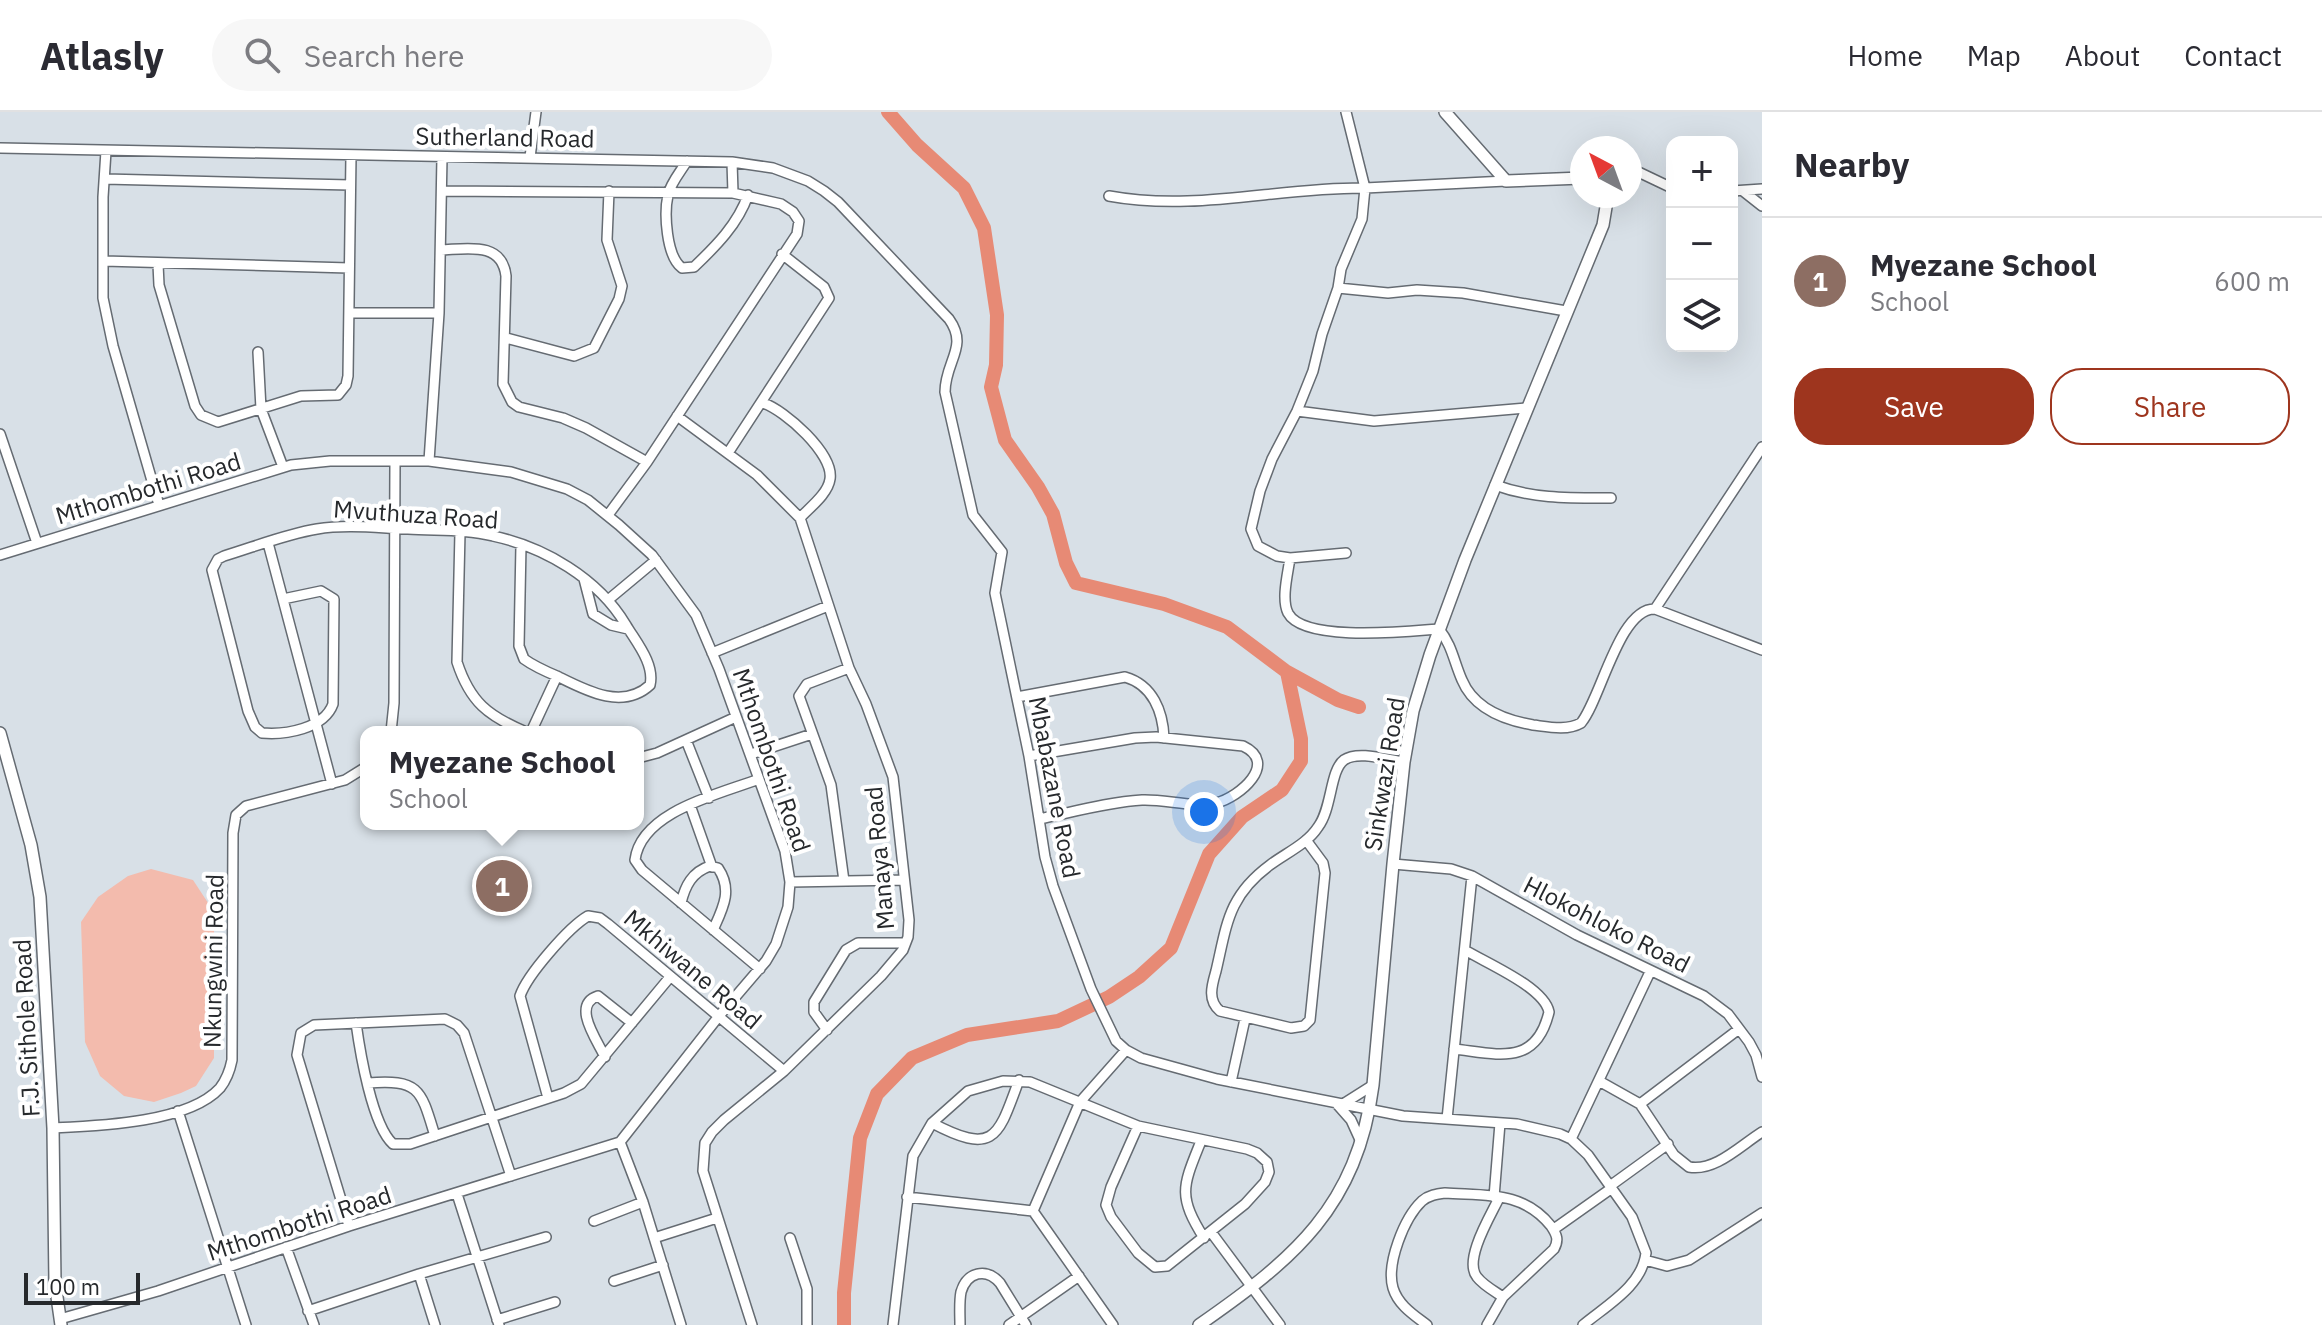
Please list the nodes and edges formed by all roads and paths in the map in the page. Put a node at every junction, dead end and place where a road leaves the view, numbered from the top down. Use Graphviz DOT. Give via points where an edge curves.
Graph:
graph roads {
  1 [pos="536,112"];
  2 [pos="1346,112"];
  3 [pos="1445,112"];
  4 [pos="0,148"];
  5 [pos="106,151"];
  6 [pos="351,155"];
  7 [pos="442,157"];
  8 [pos="530,157"];
  9 [pos="687,161"];
  10 [pos="732,162"];
  11 [pos="1642,174"];
  12 [pos="1570,178"];
  13 [pos="105,179"];
  14 [pos="1506,181"];
  15 [pos="350,185"];
  16 [pos="1666,185"];
  17 [pos="1365,188"];
  18 [pos="1762,189"];
  19 [pos="442,191"];
  20 [pos="609,191"];
  21 [pos="1738,191"];
  22 [pos="1738,192"];
  23 [pos="668,193"];
  24 [pos="733,193"];
  25 [pos="748,195"];
  26 [pos="1109,196"];
  27 [pos="1762,206"];
  28 [pos="1605,208"];
  29 [pos="441,250"];
  30 [pos="782,254"];
  31 [pos="104,261"];
  32 [pos="158,264"];
  33 [pos="349,268"];
  34 [pos="1338,288"];
  35 [pos="1566,311"];
  36 [pos="349,313"];
  37 [pos="439,313"];
  38 [pos="949,319"];
  39 [pos="506,338"];
  40 [pos="258,352"];
  41 [pos="763,403"];
  42 [pos="1527,408"];
  43 [pos="261,409"];
  44 [pos="1297,411"];
  45 [pos="677,416"];
  46 [pos="0,434"];
  47 [pos="1762,447"];
  48 [pos="728,453"];
  49 [pos="429,461"];
  50 [pos="395,462"];
  51 [pos="647,462"];
  52 [pos="283,467"];
  53 [pos="1495,485"];
  54 [pos="1611,498"];
  55 [pos="159,505"];
  56 [pos="608,515"];
  57 [pos="800,518"];
  58 [pos="396,529"];
  59 [pos="460,532"];
  60 [pos="37,543"];
  61 [pos="268,543"];
  62 [pos="521,545"];
  63 [pos="1346,553"];
  64 [pos="0,555"];
  65 [pos="1290,558"];
  66 [pos="656,560"];
  67 [pos="584,578"];
  68 [pos="283,599"];
  69 [pos="608,600"];
  70 [pos="828,606"];
  71 [pos="1655,609"];
  72 [pos="628,629"];
  73 [pos="1439,629"];
  74 [pos="1762,650"];
  75 [pos="712,653"];
  76 [pos="849,668"];
  77 [pos="557,676"];
  78 [pos="1017,697"];
  79 [pos="736,717"];
  80 [pos="317,725"];
  81 [pos="392,726"];
  82 [pos="512,726"];
  83 [pos="531,726"];
  84 [pos="0,733"];
  85 [pos="812,734"];
  86 [pos="1164,738"];
  87 [pos="686,740"];
  88 [pos="751,754"];
  89 [pos="644,756"];
  90 [pos="1029,756"];
  91 [pos="1404,762"];
  92 [pos="360,771"];
  93 [pos="759,779"];
  94 [pos="332,784"];
  95 [pos="709,798"];
  96 [pos="690,805"];
  97 [pos="1039,819"];
  98 [pos="1306,840"];
  99 [pos="1393,864"];
  100 [pos="712,867"];
  101 [pos="1472,876"];
  102 [pos="903,880"];
  103 [pos="844,881"];
  104 [pos="790,882"];
  105 [pos="681,903"];
  106 [pos="713,930"];
  107 [pos="905,943"];
  108 [pos="1465,950"];
  109 [pos="760,969"];
  110 [pos="1650,972"];
  111 [pos="670,977"];
  112 [pos="719,1016"];
  113 [pos="1245,1019"];
  114 [pos="356,1023"];
  115 [pos="632,1023"];
  116 [pos="1739,1029"];
  117 [pos="827,1030"];
  118 [pos="1454,1049"];
  119 [pos="1126,1050"];
  120 [pos="605,1057"];
  121 [pos="784,1071"];
  122 [pos="1762,1077"];
  123 [pos="1019,1080"];
  124 [pos="1599,1081"];
  125 [pos="1231,1082"];
  126 [pos="368,1083"];
  127 [pos="1373,1085"];
  128 [pos="548,1098"];
  129 [pos="1080,1102"];
  130 [pos="1340,1103"];
  131 [pos="1640,1104"];
  132 [pos="1370,1110"];
  133 [pos="178,1111"];
  134 [pos="491,1117"];
  135 [pos="1447,1119"];
  136 [pos="932,1123"];
  137 [pos="1500,1123"];
  138 [pos="1138,1126"];
  139 [pos="53,1128"];
  140 [pos="1762,1132"];
  141 [pos="435,1136"];
  142 [pos="1571,1139"];
  143 [pos="1201,1141"];
  144 [pos="620,1142"];
  145 [pos="1361,1142"];
  146 [pos="1668,1144"];
  147 [pos="511,1176"];
  148 [pos="1611,1187"];
  149 [pos="457,1194"];
  150 [pos="907,1197"];
  151 [pos="1497,1198"];
  152 [pos="643,1202"];
  153 [pos="1033,1211"];
  154 [pos="1762,1213"];
  155 [pos="717,1218"];
  156 [pos="594,1221"];
  157 [pos="349,1226"];
  158 [pos="1554,1229"];
  159 [pos="1208,1235"];
  160 [pos="546,1237"];
  161 [pos="654,1238"];
  162 [pos="790,1238"];
  163 [pos="286,1247"];
  164 [pos="478,1258"];
  165 [pos="1645,1260"];
  166 [pos="663,1265"];
  167 [pos="229,1267"];
  168 [pos="419,1274"];
  169 [pos="1079,1276"];
  170 [pos="614,1281"];
  171 [pos="1252,1288"];
  172 [pos="1503,1297"];
  173 [pos="555,1302"];
  174 [pos="308,1311"];
  175 [pos="1024,1320"];
  176 [pos="61,1322"];
  177 [pos="498,1322"];
  178 [pos="246,1325"];
  179 [pos="314,1325"];
  180 [pos="435,1325"];
  181 [pos="681,1325"];
  182 [pos="752,1325"];
  183 [pos="807,1325"];
  184 [pos="893,1325"];
  185 [pos="960,1325"];
  186 [pos="1009,1325"];
  187 [pos="1113,1325"];
  188 [pos="1199,1325"];
  189 [pos="1280,1325"];
  190 [pos="1427,1325"];
  191 [pos="1487,1325"];
  192 [pos="1583,1325"];
  1 -- 8 [label="street"];
  2 -- 17 [label="street"];
  3 -- 14 [label="street"];
  4 -- 5 [label="street, Sutherland Road"];
  5 -- 6 [label="street, Sutherland Road"];
  5 -- 13 [label="street"];
  6 -- 7 [label="street, Sutherland Road"];
  6 -- 15 [label="street"];
  7 -- 8 [label="street, Sutherland Road"];
  7 -- 19 [label="street"];
  8 -- 9 [label="street, Sutherland Road"];
  9 -- 10 [label="street, Sutherland Road"];
  9 -- 23 [label="street"];
  10 -- 24 [label="street"];
  10 -- 38 [label="street, Sutherland Road" via="773,168 824,191"];
  11 -- 16 [label="street"];
  12 -- 14 [label="street"];
  13 -- 15 [label="street"];
  13 -- 31 [label="street"];
  14 -- 17 [label="street"];
  15 -- 33 [label="street"];
  17 -- 26 [label="street" via="1189,203"];
  17 -- 34 [label="street" via="1362,219"];
  18 -- 21 [label="street"];
  19 -- 20 [label="street"];
  19 -- 29 [label="street"];
  20 -- 23 [label="street"];
  20 -- 39 [label="street" via="607,240 622,286 594,348 574,356"];
  22 -- 27 [label="street"];
  23 -- 24 [label="street"];
  23 -- 25 [label="street" via="670,250 675,262 687,269 733,226"];
  24 -- 25 [label="street"];
  25 -- 30 [label="street" via="781,204 799,221 800,230"];
  28 -- 35 [label="street, Sinkwazi Road" via="1606,217"];
  29 -- 37 [label="street"];
  29 -- 39 [label="street" via="490,250 502,261"];
  30 -- 41 [label="street" via="819,282 829,298"];
  30 -- 45 [label="street"];
  31 -- 32 [label="street"];
  31 -- 55 [label="street" via="103,298 113,346"];
  32 -- 33 [label="street"];
  32 -- 43 [label="street" via="159,285 201,415 218,422"];
  33 -- 36 [label="street"];
  34 -- 35 [label="street" via="1463,293"];
  34 -- 44 [label="street"];
  35 -- 42 [label="street, Sinkwazi Road"];
  36 -- 37 [label="street"];
  36 -- 43 [label="street" via="343,390"];
  37 -- 49 [label="street"];
  38 -- 78 [label="street, Mbabazane Road" via="959,338 945,392 973,515 1002,552 995,593"];
  39 -- 51 [label="street" via="503,384 512,402 586,428"];
  40 -- 43 [label="street"];
  41 -- 48 [label="street"];
  41 -- 57 [label="street" via="786,417 827,460 827,488"];
  42 -- 44 [label="street" via="1374,421"];
  42 -- 53 [label="street, Sinkwazi Road"];
  43 -- 52 [label="street"];
  44 -- 65 [label="street" via="1251,517 1253,539 1266,552"];
  45 -- 48 [label="street, Manaya Road"];
  45 -- 51 [label="street"];
  46 -- 60 [label="street"];
  47 -- 71 [label="street"];
  48 -- 57 [label="street, Manaya Road"];
  49 -- 50 [label="street, Mthombothi Road"];
  49 -- 56 [label="street, Mthombothi Road" via="547,482"];
  50 -- 52 [label="street, Mthombothi Road"];
  50 -- 58 [label="street"];
  51 -- 56 [label="street"];
  52 -- 55 [label="street, Mthombothi Road"];
  53 -- 54 [label="street" via="1543,497"];
  53 -- 73 [label="street, Sinkwazi Road"];
  55 -- 60 [label="street, Mthombothi Road"];
  56 -- 66 [label="street, Mthombothi Road"];
  57 -- 70 [label="street, Manaya Road"];
  58 -- 59 [label="street, Mvuthuza Road"];
  58 -- 61 [label="street, Mvuthuza Road" via="322,528"];
  58 -- 81 [label="street"];
  59 -- 62 [label="street, Mvuthuza Road"];
  59 -- 82 [label="street" via="457,662 481,707"];
  60 -- 64 [label="street, Mthombothi Road"];
  61 -- 68 [label="street"];
  61 -- 80 [label="street, Mvuthuza Road" via="224,556 212,570 248,711 262,733"];
  62 -- 67 [label="street, Mvuthuza Road"];
  62 -- 77 [label="street" via="519,650 528,662"];
  63 -- 65 [label="street"];
  65 -- 73 [label="street" via="1286,609 1300,624 1376,634"];
  66 -- 69 [label="street"];
  66 -- 75 [label="street, Mthombothi Road" via="696,615"];
  67 -- 69 [label="street, Mvuthuza Road"];
  67 -- 72 [label="street" via="593,614"];
  68 -- 80 [label="street"];
  68 -- 80 [label="street" via="321,591 334,599 333,699"];
  69 -- 72 [label="street, Mvuthuza Road"];
  70 -- 75 [label="street"];
  70 -- 76 [label="street, Manaya Road"];
  71 -- 73 [label="street" via="1642,611 1633,620 1585,720 1567,728 1525,724 1482,707 1469,693"];
  71 -- 74 [label="street"];
  72 -- 77 [label="street, Mvuthuza Road" via="651,672 645,690 623,697 599,695"];
  73 -- 91 [label="street, Sinkwazi Road" via="1413,711"];
  75 -- 79 [label="street, Mthombothi Road"];
  76 -- 85 [label="street" via="801,691"];
  76 -- 102 [label="street, Manaya Road" via="893,777"];
  77 -- 83 [label="street"];
  78 -- 86 [label="street" via="1108,678 1131,679 1160,708"];
  78 -- 90 [label="street, Mbabazane Road"];
  79 -- 87 [label="street"];
  79 -- 88 [label="street, Mthombothi Road"];
  80 -- 94 [label="street"];
  84 -- 139 [label="street, F.J. Sithole Road" via="37,873"];
  85 -- 88 [label="street"];
  85 -- 103 [label="street" via="831,785"];
  86 -- 90 [label="street"];
  86 -- 97 [label="street" via="1250,749 1258,760 1255,775 1217,803 1139,800"];
  87 -- 89 [label="street"];
  87 -- 95 [label="street"];
  88 -- 93 [label="street, Mthombothi Road"];
  90 -- 97 [label="street, Mbabazane Road"];
  91 -- 98 [label="street" via="1345,758 1336,768 1327,812"];
  91 -- 99 [label="street, Sinkwazi Road"];
  92 -- 94 [label="street"];
  93 -- 95 [label="street"];
  93 -- 104 [label="street, Mthombothi Road" via="785,851"];
  94 -- 133 [label="street, Nkungwini Road" via="246,806 236,815 232,1060 220,1087"];
  95 -- 96 [label="street"];
  96 -- 100 [label="street"];
  96 -- 105 [label="street" via="656,824 635,855 642,870"];
  97 -- 119 [label="street, Mbabazane Road" via="1053,886 1091,989 1116,1041"];
  98 -- 113 [label="street" via="1267,867 1232,907 1211,995 1220,1011"];
  98 -- 113 [label="street" via="1325,873 1310,1020 1291,1028"];
  99 -- 101 [label="street, Hlokohloko Road"];
  99 -- 127 [label="street, Sinkwazi Road"];
  100 -- 105 [label="street" via="690,880"];
  100 -- 106 [label="street" via="723,876 727,891"];
  101 -- 108 [label="street"];
  101 -- 110 [label="street, Hlokohloko Road"];
  102 -- 103 [label="street"];
  102 -- 107 [label="street, Manaya Road" via="909,920"];
  103 -- 104 [label="street"];
  104 -- 109 [label="street, Mthombothi Road" via="777,943"];
  105 -- 106 [label="street"];
  106 -- 109 [label="street"];
  107 -- 117 [label="street, Manaya Road" via="894,962"];
  107 -- 117 [label="street" via="858,943 846,950 814,1002 814,1012"];
  108 -- 118 [label="street"];
  108 -- 118 [label="street" via="1533,990 1549,1012 1538,1040 1521,1053"];
  109 -- 112 [label="street, Mthombothi Road"];
  110 -- 116 [label="street, Hlokohloko Road" via="1716,1003"];
  110 -- 124 [label="street"];
  111 -- 112 [label="street, Mkhiwane Road"];
  111 -- 115 [label="street"];
  111 -- 128 [label="street, Mkhiwane Road" via="600,918 588,916 574,926 520,996"];
  112 -- 121 [label="street, Mkhiwane Road"];
  112 -- 144 [label="street, Mthombothi Road"];
  113 -- 125 [label="street"];
  114 -- 126 [label="street"];
  114 -- 134 [label="street" via="445,1019 457,1025"];
  114 -- 157 [label="street" via="305,1028 297,1046"];
  115 -- 120 [label="street"];
  115 -- 120 [label="street" via="598,996 588,1001 586,1017"];
  116 -- 122 [label="street, Hlokohloko Road"];
  116 -- 131 [label="street"];
  117 -- 121 [label="street, Manaya Road"];
  118 -- 135 [label="street"];
  119 -- 125 [label="street" via="1164,1066"];
  119 -- 129 [label="street"];
  120 -- 128 [label="street" via="581,1084"];
  121 -- 155 [label="street, Manaya Road" via="724,1120 705,1143 703,1171"];
  123 -- 129 [label="street"];
  123 -- 136 [label="street" via="968,1091"];
  123 -- 136 [label="street" via="1000,1129 991,1137 970,1139"];
  124 -- 131 [label="street"];
  124 -- 142 [label="street"];
  125 -- 130 [label="street"];
  126 -- 141 [label="street" via="397,1081 418,1092"];
  126 -- 141 [label="street" via="381,1129 393,1144"];
  127 -- 130 [label="street"];
  127 -- 132 [label="street, Sinkwazi Road"];
  128 -- 134 [label="street"];
  129 -- 138 [label="street"];
  129 -- 153 [label="street"];
  130 -- 132 [label="street"];
  130 -- 145 [label="street"];
  131 -- 146 [label="street"];
  132 -- 135 [label="street"];
  132 -- 145 [label="street, Sinkwazi Road"];
  133 -- 139 [label="street, Nkungwini Road"];
  133 -- 167 [label="street"];
  134 -- 141 [label="street"];
  134 -- 147 [label="street"];
  135 -- 137 [label="street"];
  136 -- 150 [label="street" via="913,1156"];
  137 -- 142 [label="street"];
  137 -- 151 [label="street"];
  138 -- 143 [label="street"];
  138 -- 159 [label="street" via="1107,1198 1111,1217 1155,1267 1167,1266"];
  139 -- 176 [label="street, F.J. Sithole Road" via="55,1283"];
  140 -- 146 [label="street" via="1703,1167 1686,1166"];
  142 -- 148 [label="street"];
  143 -- 159 [label="street" via="1185,1191 1190,1213"];
  143 -- 159 [label="street" via="1257,1153 1269,1167 1259,1190"];
  144 -- 147 [label="street, Mthombothi Road"];
  144 -- 152 [label="street"];
  145 -- 171 [label="street, Sinkwazi Road" via="1323,1218"];
  146 -- 148 [label="street"];
  147 -- 149 [label="street, Mthombothi Road"];
  148 -- 158 [label="street"];
  148 -- 165 [label="street" via="1638,1228"];
  149 -- 157 [label="street, Mthombothi Road"];
  149 -- 164 [label="street"];
  150 -- 153 [label="street"];
  150 -- 184 [label="street"];
  151 -- 158 [label="street" via="1529,1205"];
  151 -- 172 [label="street" via="1472,1265 1476,1276"];
  151 -- 190 [label="street" via="1435,1194 1414,1211 1398,1242 1391,1278 1398,1300"];
  152 -- 156 [label="street"];
  152 -- 161 [label="street"];
  153 -- 169 [label="street"];
  154 -- 165 [label="street" via="1689,1260 1667,1266"];
  155 -- 161 [label="street"];
  155 -- 182 [label="street, Manaya Road"];
  157 -- 163 [label="street, Mthombothi Road"];
  158 -- 172 [label="street" via="1554,1249"];
  159 -- 171 [label="street"];
  160 -- 164 [label="street"];
  161 -- 166 [label="street"];
  162 -- 183 [label="street" via="807,1289"];
  163 -- 167 [label="street, Mthombothi Road"];
  163 -- 174 [label="street"];
  164 -- 168 [label="street"];
  164 -- 177 [label="street"];
  165 -- 192 [label="street" via="1627,1289"];
  166 -- 170 [label="street"];
  166 -- 181 [label="street"];
  167 -- 176 [label="street, Mthombothi Road"];
  167 -- 178 [label="street"];
  168 -- 174 [label="street"];
  168 -- 180 [label="street"];
  169 -- 175 [label="street"];
  169 -- 187 [label="street"];
  171 -- 188 [label="street, Sinkwazi Road"];
  171 -- 189 [label="street"];
  172 -- 191 [label="street"];
  173 -- 177 [label="street"];
  174 -- 179 [label="street"];
  175 -- 185 [label="street" via="995,1277 982,1272 965,1283"];
  175 -- 186 [label="street"];
}
